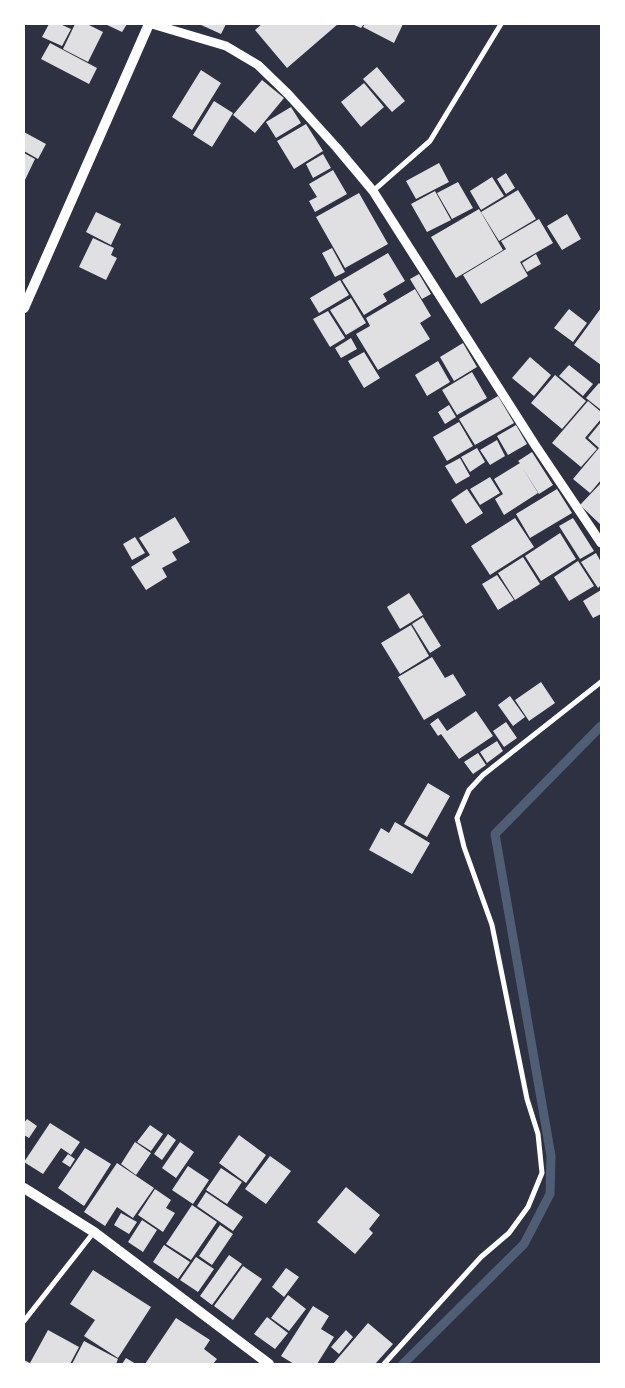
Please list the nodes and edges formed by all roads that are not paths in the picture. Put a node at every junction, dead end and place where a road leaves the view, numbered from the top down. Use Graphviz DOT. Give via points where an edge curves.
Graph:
graph roads {
  1 [pos="151,24"];
  2 [pos="501,24"];
  3 [pos="373,191"];
  4 [pos="24,308"];
  5 [pos="601,543"];
  6 [pos="601,682"];
  7 [pos="24,1188"];
  8 [pos="94,1232"];
  9 [pos="24,1321"];
  10 [pos="270,1364"];
  11 [pos="384,1364"];
  1 -- 3 [label="street" via="226,46 258,65 288,94"];
  1 -- 4 [label="main road"];
  2 -- 3 [label="street" via="430,141"];
  3 -- 5 [label="street" via="535,446"];
  6 -- 11 [label="street" via="483,775 469,790 457,818 492,925 527,1099 538,1134 542,1173 528,1207 509,1233 481,1256"];
  7 -- 8 [label="main road"];
  8 -- 9 [label="street"];
  8 -- 10 [label="main road"];
}
